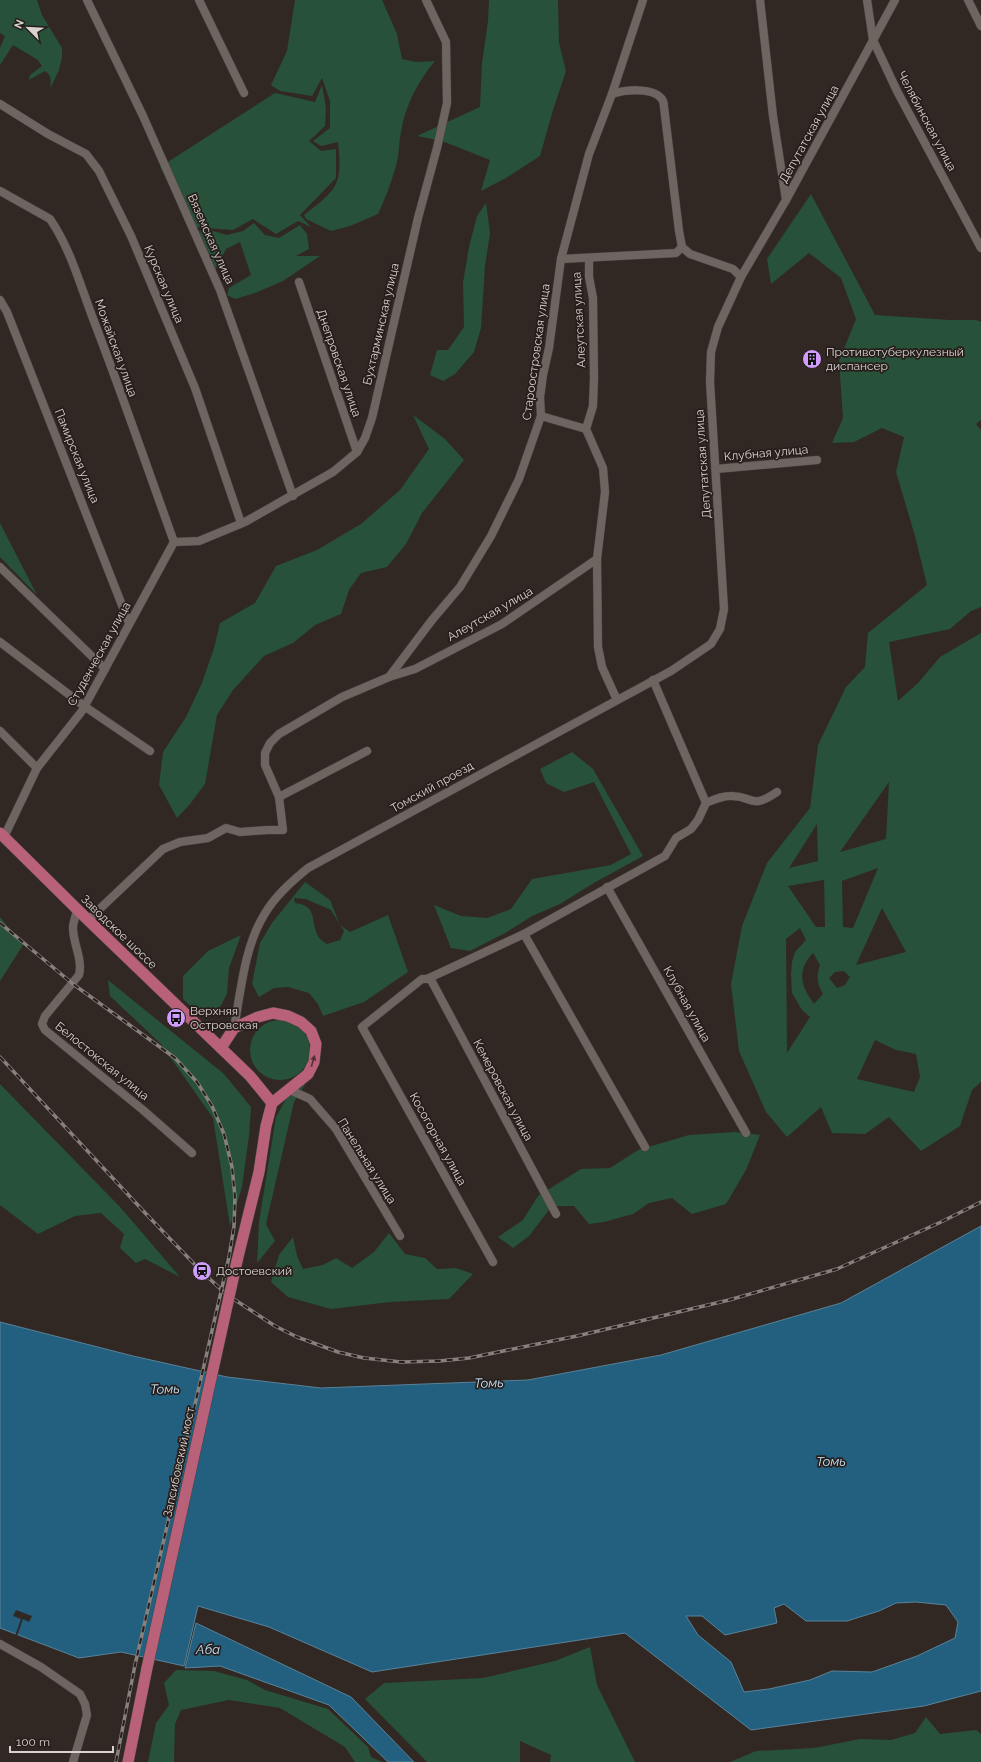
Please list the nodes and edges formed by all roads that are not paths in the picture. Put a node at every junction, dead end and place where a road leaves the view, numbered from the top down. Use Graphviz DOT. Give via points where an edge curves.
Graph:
graph roads {
  1 [pos="87,0"];
  2 [pos="199,0"];
  3 [pos="426,0"];
  4 [pos="643,0"];
  5 [pos="760,0"];
  6 [pos="867,0"];
  7 [pos="895,0"];
  8 [pos="968,0"];
  9 [pos="981,26"];
  10 [pos="873,40"];
  11 [pos="244,93"];
  12 [pos="612,94"];
  13 [pos="0,104"];
  14 [pos="0,191"];
  15 [pos="786,200"];
  16 [pos="682,247"];
  17 [pos="981,248"];
  18 [pos="588,258"];
  19 [pos="561,259"];
  20 [pos="741,278"];
  21 [pos="299,282"];
  22 [pos="0,300"];
  23 [pos="541,416"];
  24 [pos="586,429"];
  25 [pos="357,452"];
  26 [pos="817,460"];
  27 [pos="716,469"];
  28 [pos="293,496"];
  29 [pos="241,523"];
  30 [pos="174,542"];
  31 [pos="597,559"];
  32 [pos="0,567"];
  33 [pos="129,623"];
  34 [pos="0,642"];
  35 [pos="705,649"];
  36 [pos="105,668"];
  37 [pos="389,677"];
  38 [pos="654,680"];
  39 [pos="617,700"];
  40 [pos="84,706"];
  41 [pos="0,731"];
  42 [pos="150,751"];
  43 [pos="367,751"];
  44 [pos="37,768"];
  45 [pos="777,792"];
  46 [pos="279,797"];
  47 [pos="706,804"];
  48 [pos="2,835"];
  49 [pos="607,887"];
  50 [pos="78,910"];
  51 [pos="88,920"];
  52 [pos="524,934"];
  53 [pos="428,978"];
  54 [pos="234,1028"];
  55 [pos="221,1048"];
  56 [pos="290,1090"];
  57 [pos="272,1103"];
  58 [pos="746,1133"];
  59 [pos="645,1148"];
  60 [pos="192,1153"];
  61 [pos="556,1214"];
  62 [pos="400,1236"];
  63 [pos="493,1262"];
  64 [pos="0,1644"];
  65 [pos="73,1762"];
  66 [pos="128,1762"];
  1 -- 28 [label="street, Вяземская улица" via="143,116 220,290"];
  2 -- 11 [label="street"];
  3 -- 25 [label="street, Бухтарминская улица" via="446,42 447,103 372,418"];
  4 -- 12 [label="street, Староостровская улица"];
  5 -- 15 [label="street" via="773,116"];
  6 -- 10 [label="street, Челябинская улица"];
  7 -- 10 [label="street, Депутатская улица"];
  8 -- 9 [label="street"];
  10 -- 15 [label="street, Депутатская улица"];
  10 -- 17 [label="street, Челябинская улица" via="897,91"];
  12 -- 16 [label="street" via="622,91 652,91 661,98"];
  12 -- 19 [label="street, Староостровская улица" via="589,154"];
  13 -- 29 [label="street, Курская улица" via="86,154 99,171 131,236 195,388"];
  14 -- 30 [label="street, Можайская улица" via="50,219 55,226 101,340"];
  15 -- 20 [label="street, Депутатская улица"];
  16 -- 18 [label="street" via="676,253"];
  16 -- 20 [label="street" via="690,254 733,269"];
  18 -- 19 [label="street"];
  18 -- 24 [label="street, Алеутская улица" via="593,298 594,378 592,406"];
  19 -- 23 [label="street, Староостровская улица" via="540,397"];
  20 -- 27 [label="street, Депутатская улица" via="718,327 711,352 710,382"];
  21 -- 25 [label="street, Днепровская улица"];
  22 -- 33 [label="street, Памирская улица" via="16,334"];
  23 -- 24 [label="street"];
  23 -- 37 [label="street, Староостровская улица" via="519,479 491,536 460,587"];
  24 -- 31 [label="street" via="603,468 605,492"];
  25 -- 28 [label="street, Бухтарминская улица" via="333,472"];
  26 -- 27 [label="street, Клубная улица"];
  27 -- 35 [label="street, Депутатская улица" via="724,610 720,629 712,644"];
  28 -- 29 [label="street, Бухтарминская улица"];
  29 -- 30 [label="street, Бухтарминская улица" via="199,541"];
  30 -- 33 [label="street, Студенческая улица"];
  31 -- 37 [label="street, Алеутская улица" via="502,624 415,669"];
  31 -- 39 [label="street" via="598,647 602,667"];
  32 -- 36 [label="street"];
  33 -- 36 [label="street, Студенческая улица"];
  34 -- 40 [label="street"];
  35 -- 38 [label="street, Томский проезд"];
  36 -- 40 [label="street, Студенческая улица"];
  37 -- 46 [label="street, Староостровская улица" via="342,697 279,734 270,743 265,753 265,765"];
  38 -- 39 [label="street, Томский проезд"];
  38 -- 47 [label="street"];
  39 -- 54 [label="street, Томский проезд" via="302,873 287,886 264,916 250,948"];
  40 -- 42 [label="street"];
  40 -- 44 [label="street, Студенческая улица"];
  41 -- 44 [label="street"];
  43 -- 46 [label="street"];
  44 -- 48 [label="street, Студенческая улица"];
  45 -- 47 [label="street" via="762,801 756,802 730,795"];
  46 -- 51 [label="street, Староостровская улица" via="283,830 240,832 226,828 208,838 180,842 169,847"];
  47 -- 49 [label="street" via="691,829 676,838 665,856"];
  48 -- 50 [label="main road, Заводское шоссе"];
  49 -- 52 [label="street"];
  49 -- 58 [label="street, Клубная улица"];
  50 -- 51 [label="main road, Заводское шоссе"];
  50 -- 60 [label="street, Белостокская улица" via="72,926 81,968 79,975 45,1016 42,1024 45,1030"];
  51 -- 55 [label="main road, Заводское шоссе"];
  52 -- 53 [label="street"];
  52 -- 59 [label="street"];
  53 -- 61 [label="street, Кемеровская улица"];
  53 -- 63 [label="street, Косогорная улица" via="422,979 362,1027"];
  54 -- 55 [label="main road"];
  56 -- 54 [label="main road, one-way" via="308,1074 314,1062 316,1044 312,1031 301,1022 273,1013"];
  55 -- 57 [label="main road, Заводское шоссе" via="250,1076"];
  56 -- 57 [label="main road"];
  56 -- 62 [label="street, Панельная улица" via="310,1099 336,1130"];
  57 -- 66 [label="main road, Запсибовский мост, bridge" via="259,1172 237,1261"];
  64 -- 65 [label="street" via="41,1667 80,1694 87,1715"];
}
